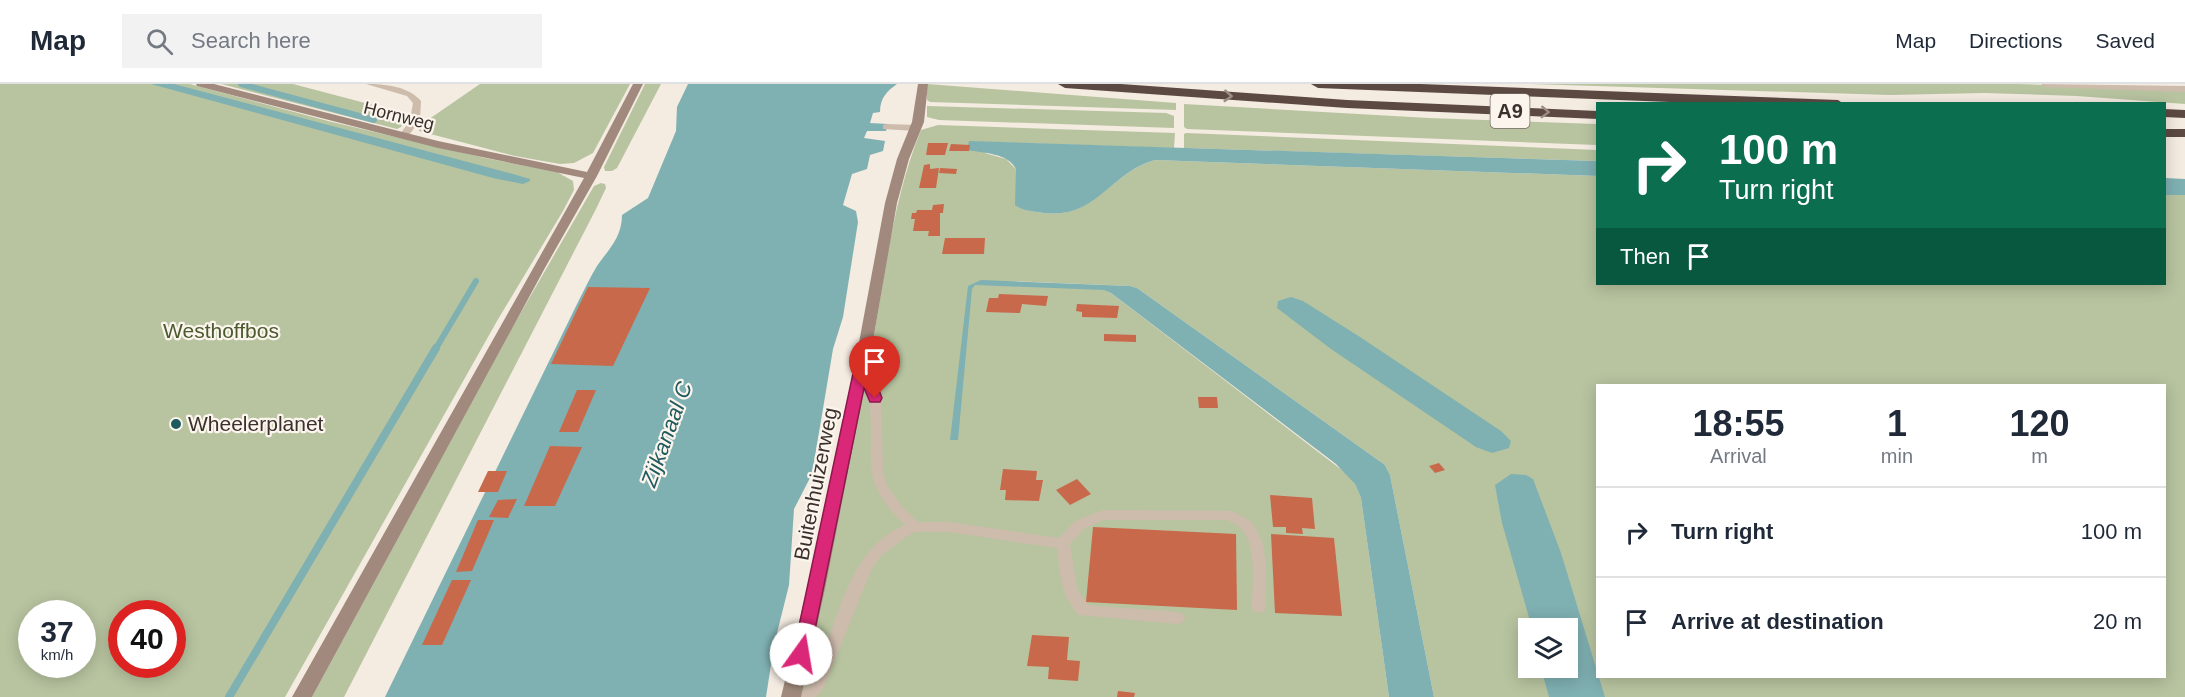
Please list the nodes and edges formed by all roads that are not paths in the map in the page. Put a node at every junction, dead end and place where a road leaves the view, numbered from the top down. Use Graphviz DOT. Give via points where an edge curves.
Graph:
graph roads {
  1 [pos="201,84"];
  2 [pos="370,84"];
  3 [pos="638,84"];
  4 [pos="923,84"];
  5 [pos="1065,84"];
  6 [pos="1318,84"];
  7 [pos="2046,84"];
  8 [pos="2185,89"];
  9 [pos="1781,102"];
  10 [pos="2166,113"];
  11 [pos="2185,114"];
  12 [pos="1596,115"];
  13 [pos="886,127"];
  14 [pos="916,128"];
  15 [pos="2166,133"];
  16 [pos="2185,133"];
  17 [pos="404,136"];
  18 [pos="591,176"];
  19 [pos="862,364"];
  20 [pos="915,527"];
  21 [pos="1063,544"];
  22 [pos="1259,607"];
  23 [pos="1178,618"];
  24 [pos="302,697"];
  25 [pos="791,697"];
  26 [pos="807,697"];
  1 -- 17 [label="street, Hornweg"];
  2 -- 17 [label="lane" via="410,94 418,103 416,120"];
  3 -- 18 [label="street"];
  4 -- 14 [label="street, Buitenhuizerweg"];
  5 -- 12 [label="highway, A9, one-way" via="1264,99"];
  6 -- 9 [label="highway, A9"];
  7 -- 8 [label="street"];
  10 -- 11 [label="highway"];
  13 -- 14 [label="lane"];
  14 -- 19 [label="street, Buitenhuizerweg" via="891,202"];
  15 -- 16 [label="highway"];
  17 -- 18 [label="street, Hornweg"];
  18 -- 24 [label="street"];
  19 -- 20 [label="lane" via="875,398 881,487"];
  19 -- 25 [label="street, Buitenhuizerweg"];
  20 -- 21 [label="lane" via="949,527"];
  20 -- 26 [label="lane" via="890,540 867,564 819,682"];
  21 -- 22 [label="lane" via="1074,528 1103,515 1228,515 1252,532 1260,564"];
  21 -- 23 [label="lane" via="1075,602 1084,611"];
}
